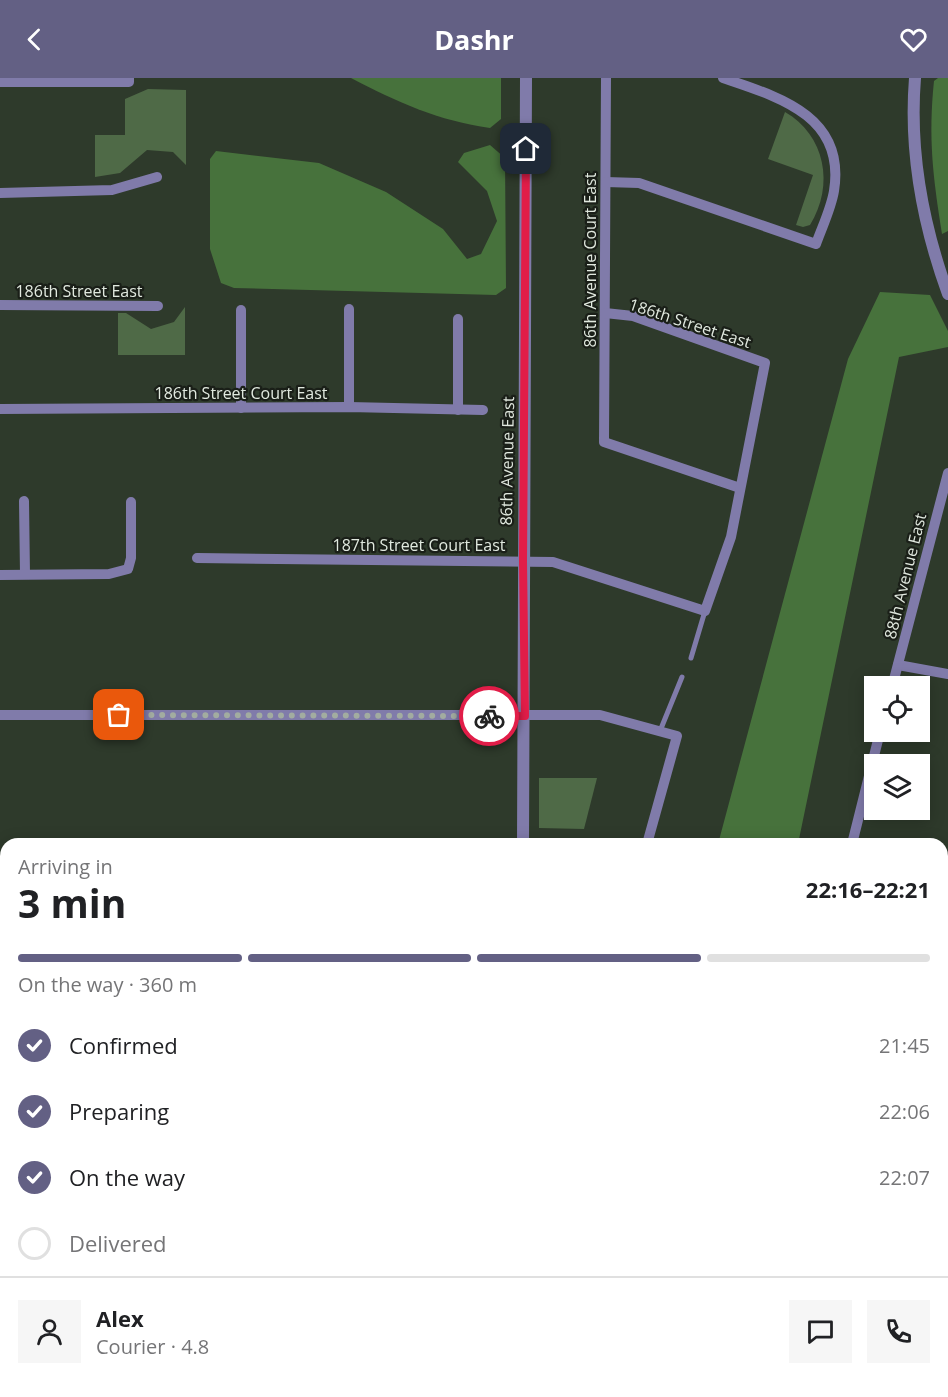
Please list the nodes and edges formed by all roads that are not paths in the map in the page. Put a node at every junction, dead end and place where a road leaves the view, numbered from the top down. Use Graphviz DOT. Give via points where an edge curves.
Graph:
graph roads {
  1 [pos="526,78"];
  2 [pos="606,78"];
  3 [pos="723,78"];
  4 [pos="915,78"];
  5 [pos="14,80"];
  6 [pos="129,80"];
  7 [pos="0,82"];
  8 [pos="157,177"];
  9 [pos="606,182"];
  10 [pos="0,193"];
  11 [pos="948,294"];
  12 [pos="0,305"];
  13 [pos="158,306"];
  14 [pos="349,309"];
  15 [pos="241,310"];
  16 [pos="605,313"];
  17 [pos="458,320"];
  18 [pos="349,407"];
  19 [pos="241,408"];
  20 [pos="0,409"];
  21 [pos="458,410"];
  22 [pos="483,410"];
  23 [pos="948,473"];
  24 [pos="740,488"];
  25 [pos="24,501"];
  26 [pos="131,502"];
  27 [pos="197,558"];
  28 [pos="523,561"];
  29 [pos="0,574"];
  30 [pos="26,574"];
  31 [pos="705,611"];
  32 [pos="691,658"];
  33 [pos="898,665"];
  34 [pos="948,674"];
  35 [pos="895,676"];
  36 [pos="682,677"];
  37 [pos="0,715"];
  38 [pos="525,716"];
  39 [pos="660,731"];
  40 [pos="878,742"];
  41 [pos="523,838"];
  42 [pos="649,838"];
  43 [pos="854,838"];
  1 -- 28 [label="street, 86th Avenue East"];
  2 -- 9 [label="street, 86th Avenue Court East"];
  3 -- 9 [label="street" via="781,98 800,109 819,129 834,166 833,192 816,244 639,183"];
  4 -- 11 [label="street" via="918,181"];
  5 -- 6 [label="street"];
  5 -- 7 [label="street"];
  8 -- 10 [label="street" via="112,190"];
  9 -- 16 [label="street, 86th Avenue Court East"];
  12 -- 13 [label="street, 186th Street East"];
  14 -- 18 [label="street"];
  15 -- 19 [label="street"];
  16 -- 24 [label="street, 86th Avenue Court East" via="604,442"];
  16 -- 24 [label="street, 186th Street East" via="633,316 765,363"];
  17 -- 21 [label="street"];
  18 -- 19 [label="street, 186th Street Court East"];
  18 -- 21 [label="street, 186th Street Court East"];
  19 -- 20 [label="street, 186th Street Court East"];
  21 -- 22 [label="street, 186th Street Court East"];
  23 -- 33 [label="street, 88th Avenue East"];
  24 -- 31 [label="street" via="731,537"];
  25 -- 30 [label="street"];
  26 -- 30 [label="street" via="128,569 109,574"];
  27 -- 28 [label="street, 187th Street Court East"];
  28 -- 31 [label="street, 187th Street Court East" via="568,565"];
  28 -- 38 [label="street, 86th Avenue East"];
  29 -- 30 [label="street"];
  31 -- 32 [label="lane"];
  33 -- 34 [label="street"];
  33 -- 35 [label="street, 88th Avenue East"];
  36 -- 39 [label="lane"];
  37 -- 38 [label="street"];
  38 -- 39 [label="street" via="600,715"];
  38 -- 41 [label="street, 86th Avenue East"];
  39 -- 42 [label="street" via="677,736"];
  40 -- 43 [label="street"];
}
